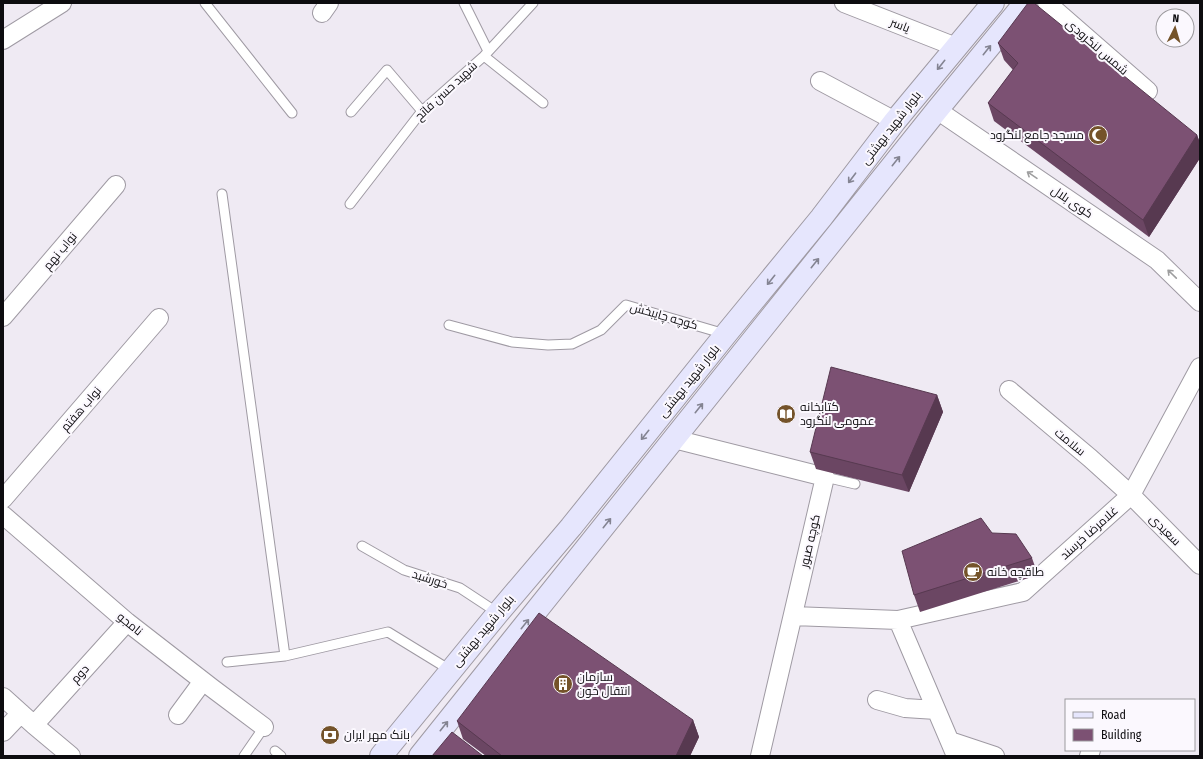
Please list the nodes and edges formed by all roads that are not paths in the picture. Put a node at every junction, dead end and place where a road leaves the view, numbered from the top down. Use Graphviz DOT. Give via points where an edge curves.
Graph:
graph roads {
  1 [pos="62,3"];
  2 [pos="205,3"];
  3 [pos="464,3"];
  4 [pos="844,3"];
  5 [pos="993,3"];
  6 [pos="1025,3"];
  7 [pos="1047,3"];
  8 [pos="529,5"];
  9 [pos="3,40"];
  10 [pos="956,47"];
  11 [pos="486,53"];
  12 [pos="820,81"];
  13 [pos="1148,91"];
  14 [pos="543,103"];
  15 [pos="937,110"];
  16 [pos="422,111"];
  17 [pos="351,112"];
  18 [pos="292,113"];
  19 [pos="896,122"];
  20 [pos="116,185"];
  21 [pos="222,194"];
  22 [pos="350,204"];
  23 [pos="1200,302"];
  24 [pos="3,317"];
  25 [pos="159,318"];
  26 [pos="449,325"];
  27 [pos="726,334"];
  28 [pos="1200,368"];
  29 [pos="1009,390"];
  30 [pos="674,439"];
  31 [pos="825,477"];
  32 [pos="855,484"];
  33 [pos="1131,495"];
  34 [pos="3,499"];
  35 [pos="3,515"];
  36 [pos="571,527"];
  37 [pos="590,543"];
  38 [pos="362,546"];
  39 [pos="1200,565"];
  40 [pos="498,612"];
  41 [pos="793,616"];
  42 [pos="898,620"];
  43 [pos="127,622"];
  44 [pos="285,656"];
  45 [pos="227,662"];
  46 [pos="450,670"];
  47 [pos="203,681"];
  48 [pos="3,697"];
  49 [pos="877,700"];
  50 [pos="936,710"];
  51 [pos="21,713"];
  52 [pos="178,715"];
  53 [pos="34,726"];
  54 [pos="264,727"];
  55 [pos="3,732"];
  56 [pos="953,749"];
  57 [pos="71,756"];
  58 [pos="244,756"];
  59 [pos="380,756"];
  60 [pos="420,756"];
  61 [pos="760,756"];
  62 [pos="995,756"];
  1 -- 9 [label="street"];
  2 -- 18 [label="lane"];
  3 -- 11 [label="lane"];
  4 -- 10 [label="street, یاسر"];
  5 -- 10 [label="main road, بلوار شهید بهشتی"];
  15 -- 6 [label="main road, بلوار شهید بهشتی, one-way"];
  7 -- 13 [label="street, شمس لنگرودی"];
  8 -- 11 [label="lane, شهید حسن فاتح"];
  10 -- 19 [label="main road, بلوار شهید بهشتی, one-way"];
  11 -- 14 [label="lane"];
  11 -- 16 [label="lane, شهید حسن فاتح"];
  12 -- 19 [label="street"];
  23 -- 15 [label="street, کوی بلال, one-way" via="1157,260"];
  30 -- 15 [label="main road, بلوار شهید بهشتی, one-way"];
  16 -- 17 [label="lane" via="387,70"];
  16 -- 22 [label="lane, شهید حسن فاتح"];
  19 -- 27 [label="main road, بلوار شهید بهشتی, one-way"];
  20 -- 24 [label="street, نواب نهم"];
  21 -- 44 [label="lane"];
  25 -- 34 [label="street, نواب هفتم"];
  26 -- 27 [label="lane, کوچه چایبخش" via="512,342 572,344 601,330 626,305"];
  27 -- 36 [label="main road, بلوار شهید بهشتی, one-way"];
  28 -- 33 [label="street, غلامرضا خرسند"];
  29 -- 33 [label="street, سلامت"];
  30 -- 31 [label="street"];
  37 -- 30 [label="main road, بلوار شهید بهشتی, one-way"];
  31 -- 32 [label="lane"];
  31 -- 41 [label="street, کوچه صبور"];
  33 -- 39 [label="street, سعیدی"];
  33 -- 42 [label="street, غلامرضا خرسند" via="1023,592"];
  35 -- 43 [label="street, نامجو"];
  36 -- 37 [label="main road"];
  36 -- 40 [label="main road, بلوار شهید بهشتی"];
  60 -- 37 [label="main road, بلوار شهید بهشتی, one-way"];
  38 -- 40 [label="lane, خورشید" via="404,570 460,588"];
  40 -- 46 [label="main road, بلوار شهید بهشتی"];
  41 -- 42 [label="street, غلامرضا خرسند"];
  41 -- 61 [label="street, کوچه صبور"];
  42 -- 50 [label="street"];
  43 -- 47 [label="street, نامجو"];
  43 -- 53 [label="street, دوم"];
  44 -- 45 [label="lane"];
  44 -- 46 [label="lane" via="388,632"];
  46 -- 59 [label="main road, بلوار شهید بهشتی"];
  47 -- 52 [label="street"];
  47 -- 54 [label="street, نامجو"];
  48 -- 51 [label="street"];
  49 -- 50 [label="street" via="905,708"];
  50 -- 56 [label="street"];
  51 -- 53 [label="street"];
  51 -- 55 [label="street"];
  53 -- 57 [label="street"];
  54 -- 58 [label="lane"];
  56 -- 62 [label="street"];
}
